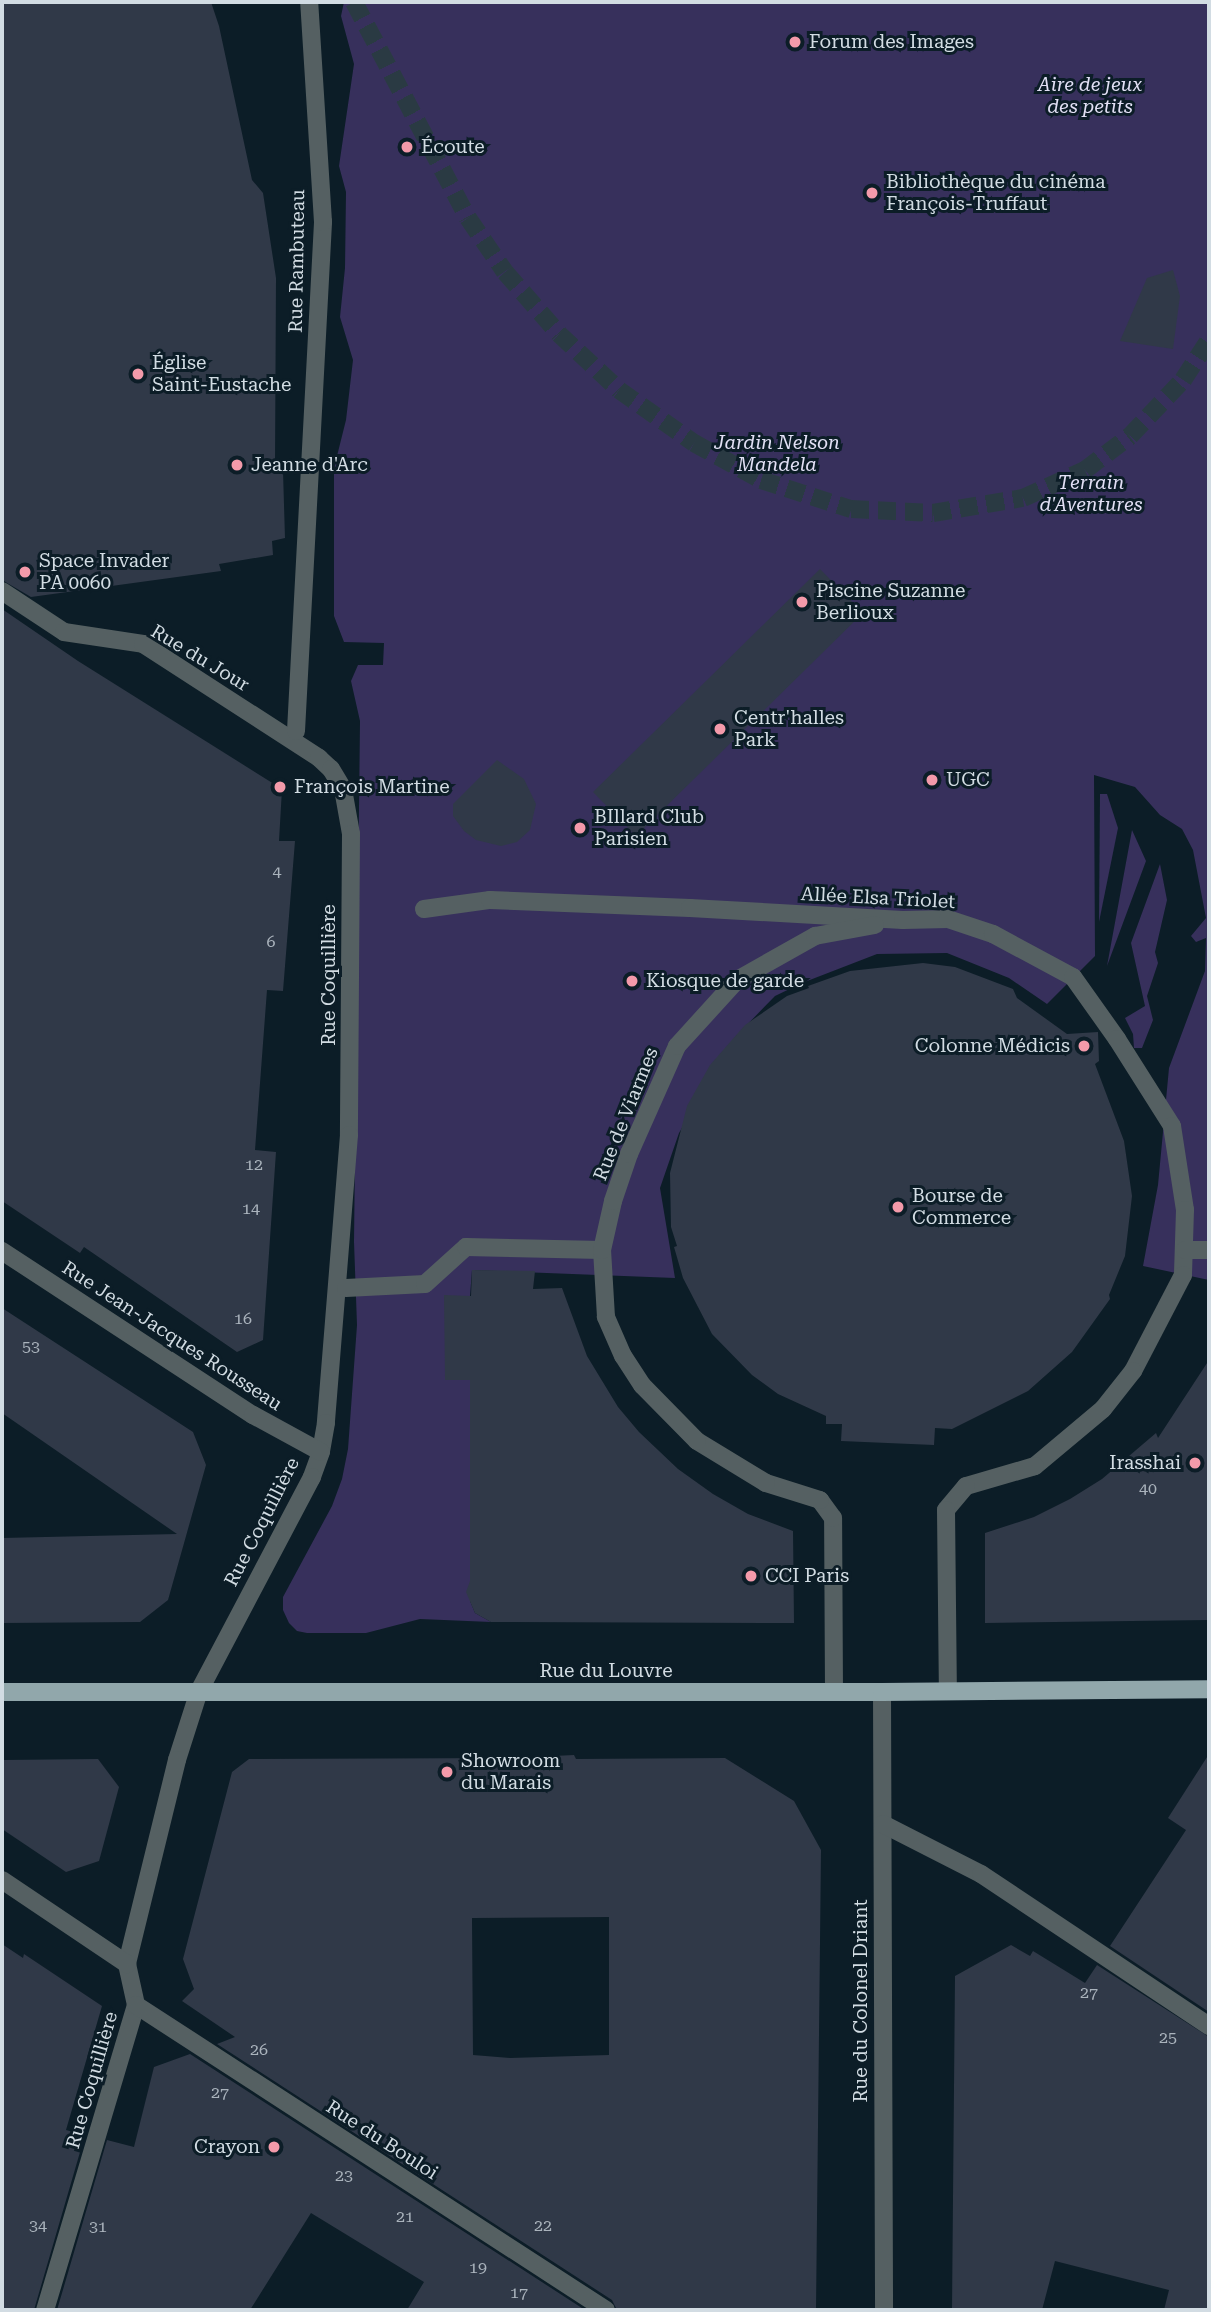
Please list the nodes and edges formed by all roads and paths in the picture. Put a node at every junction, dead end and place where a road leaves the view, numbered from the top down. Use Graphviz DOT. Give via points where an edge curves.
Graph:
graph roads {
  1 [pos="310,2"];
  2 [pos="2,591"];
  3 [pos="296,737"];
  4 [pos="424,909"];
  5 [pos="903,920"];
  6 [pos="602,1250"];
  7 [pos="1185,1250"];
  8 [pos="1209,1250"];
  9 [pos="2,1251"];
  10 [pos="346,1288"];
  11 [pos="321,1452"];
  12 [pos="1209,1689"];
  13 [pos="199,1691"];
  14 [pos="948,1691"];
  15 [pos="2,1692"];
  16 [pos="834,1692"];
  17 [pos="882,1692"];
  18 [pos="883,1824"];
  19 [pos="2,1880"];
  20 [pos="127,1964"];
  21 [pos="136,2005"];
  22 [pos="1209,2026"];
  23 [pos="45,2310"];
  24 [pos="606,2310"];
  25 [pos="884,2310"];
  1 -- 3 [label="street, Rue Rambuteau" via="323,222"];
  2 -- 3 [label="street, Rue du Jour" via="64,632 143,644"];
  3 -- 11 [label="street, Rue Coquillière" via="338,779 351,834 349,1135"];
  4 -- 5 [label="street, Allée Elsa Triolet" via="490,900"];
  5 -- 6 [label="street, Rue de Viarmes" via="815,936 737,980 677,1046 629,1154"];
  5 -- 7 [label="street, Allée Elsa Triolet" via="948,919 993,934 1073,977 1172,1126 1185,1210"];
  6 -- 10 [label="street" via="467,1247 425,1284"];
  6 -- 16 [label="street, Rue de Viarmes" via="606,1317 642,1385 697,1441 766,1483 820,1500 833,1518"];
  7 -- 8 [label="street"];
  7 -- 14 [label="street, Allée Elsa Triolet" via="1184,1275 1133,1371 1103,1409 1035,1466 966,1486 946,1510"];
  9 -- 11 [label="street, Rue Jean-Jacques Rousseau" via="253,1415"];
  11 -- 13 [label="street, Rue Coquillière"];
  12 -- 14 [label="main road, Rue du Louvre"];
  13 -- 15 [label="main road, Rue du Louvre"];
  13 -- 16 [label="main road, Rue du Louvre"];
  13 -- 20 [label="street, Rue Coquillière" via="172,1777"];
  14 -- 17 [label="main road, Rue du Louvre"];
  16 -- 17 [label="main road, Rue du Louvre"];
  17 -- 18 [label="street, Rue du Colonel Driant"];
  18 -- 22 [label="street" via="981,1874"];
  18 -- 25 [label="street, Rue du Colonel Driant"];
  19 -- 20 [label="street"];
  20 -- 21 [label="street, Rue Coquillière"];
  21 -- 23 [label="street, Rue Coquillière"];
  21 -- 24 [label="street, Rue du Bouloi"];
}
